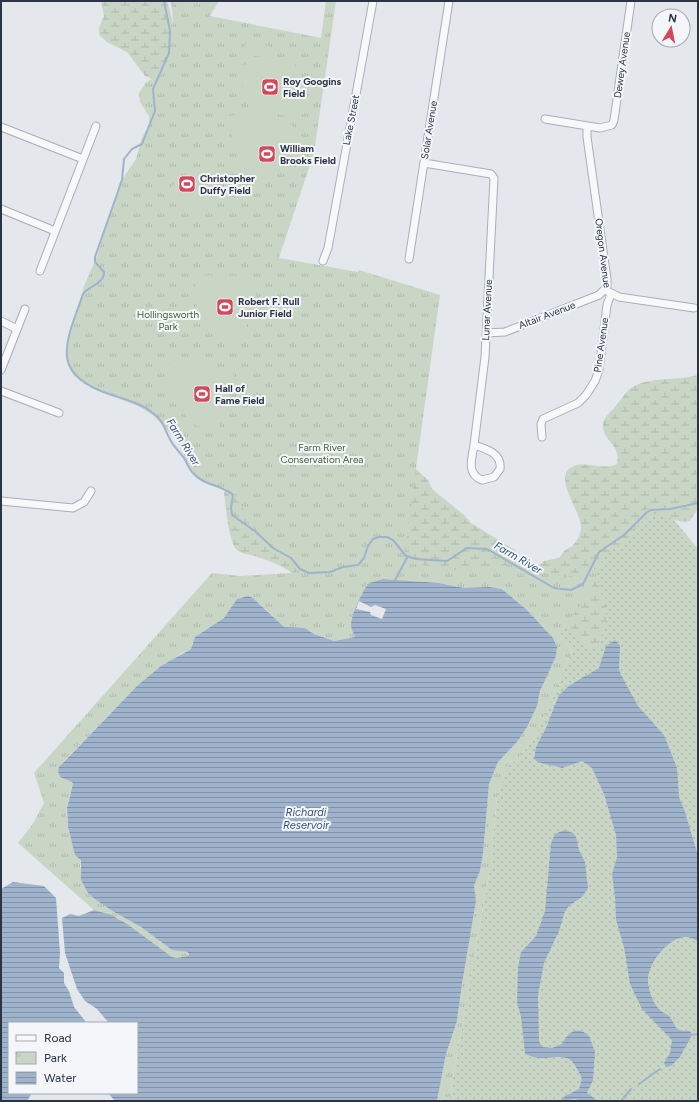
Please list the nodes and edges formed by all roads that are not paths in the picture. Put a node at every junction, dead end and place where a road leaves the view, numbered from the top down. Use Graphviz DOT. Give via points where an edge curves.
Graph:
graph roads {
  1 [pos="373,1"];
  2 [pos="449,1"];
  3 [pos="631,1"];
  4 [pos="545,119"];
  5 [pos="96,126"];
  6 [pos="587,126"];
  7 [pos="1,127"];
  8 [pos="83,159"];
  9 [pos="424,163"];
  10 [pos="1,209"];
  11 [pos="56,231"];
  12 [pos="409,259"];
  13 [pos="323,261"];
  14 [pos="40,271"];
  15 [pos="608,292"];
  16 [pos="694,308"];
  17 [pos="25,309"];
  18 [pos="1,321"];
  19 [pos="17,329"];
  20 [pos="486,333"];
  21 [pos="1,370"];
  22 [pos="1,391"];
  23 [pos="59,413"];
  24 [pos="542,437"];
  25 [pos="474,445"];
  26 [pos="91,491"];
  27 [pos="1,501"];
  1 -- 13 [label="street, Lake Street" via="328,248"];
  2 -- 9 [label="street, Solar Avenue"];
  3 -- 6 [label="street, Dewey Avenue" via="614,120 610,127"];
  4 -- 6 [label="street"];
  5 -- 8 [label="street"];
  6 -- 15 [label="street, Oregon Avenue"];
  7 -- 8 [label="street"];
  8 -- 11 [label="street"];
  9 -- 12 [label="street, Solar Avenue"];
  9 -- 20 [label="street, Lunar Avenue" via="494,175"];
  10 -- 11 [label="street"];
  11 -- 14 [label="street"];
  15 -- 16 [label="street, Oregon Avenue" via="620,297"];
  15 -- 20 [label="street, Altair Avenue" via="505,332"];
  15 -- 24 [label="street, Pine Avenue" via="599,370 586,395 578,403 543,419"];
  17 -- 19 [label="street"];
  18 -- 19 [label="street"];
  19 -- 21 [label="street"];
  20 -- 25 [label="street, Lunar Avenue"];
  22 -- 23 [label="street"];
  25 -- 25 [label="street, Lunar Avenue" via="492,452 499,459 499,471 492,478 480,479 473,473 471,465"];
  26 -- 27 [label="street" via="84,502 73,508"];
}
